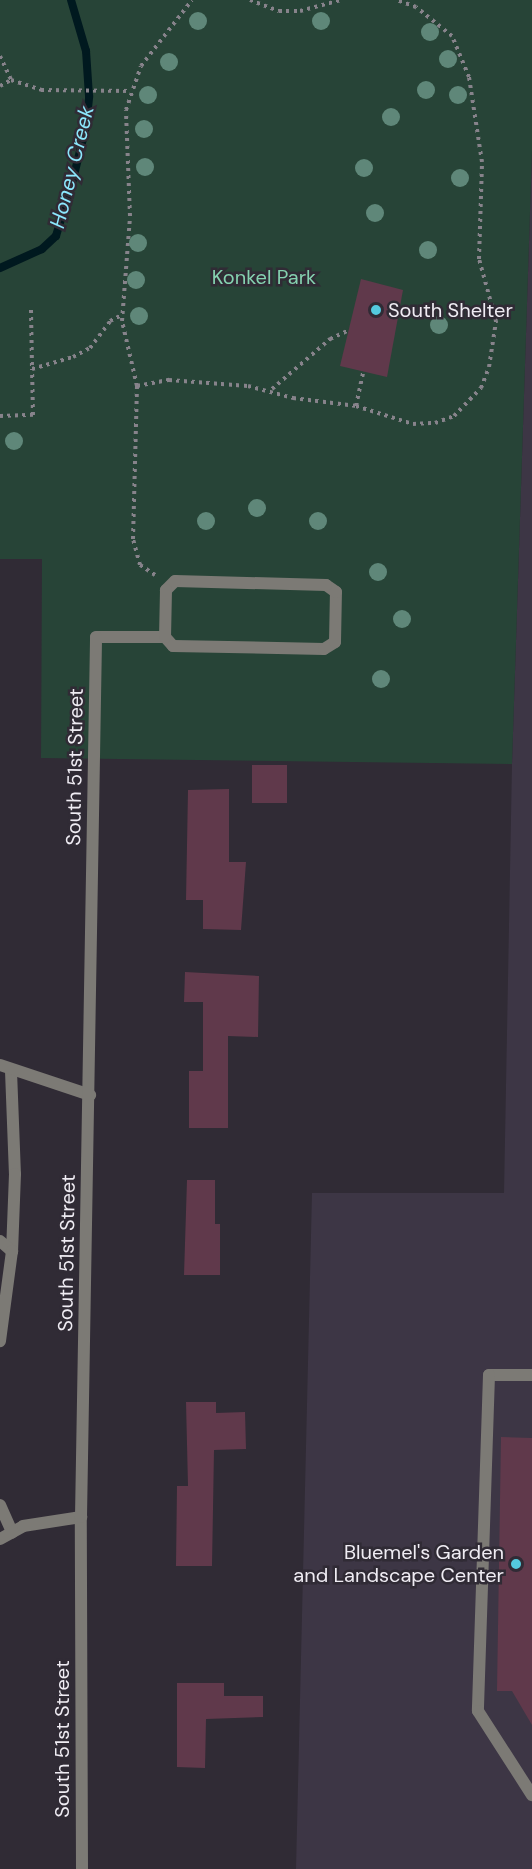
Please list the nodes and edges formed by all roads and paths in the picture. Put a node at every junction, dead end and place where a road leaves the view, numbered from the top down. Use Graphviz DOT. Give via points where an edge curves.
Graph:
graph roads {
  1 [pos="192,0"];
  2 [pos="250,0"];
  3 [pos="341,0"];
  4 [pos="397,0"];
  5 [pos="0,56"];
  6 [pos="11,80"];
  7 [pos="0,86"];
  8 [pos="130,91"];
  9 [pos="31,310"];
  10 [pos="122,315"];
  11 [pos="349,330"];
  12 [pos="32,369"];
  13 [pos="363,372"];
  14 [pos="137,386"];
  15 [pos="272,389"];
  16 [pos="356,406"];
  17 [pos="0,416"];
  18 [pos="170,586"];
  19 [pos="165,637"];
  20 [pos="6,1068"];
  21 [pos="90,1095"];
  22 [pos="0,1241"];
  23 [pos="12,1251"];
  24 [pos="0,1341"];
  25 [pos="532,1375"];
  26 [pos="0,1505"];
  27 [pos="81,1516"];
  28 [pos="12,1532"];
  29 [pos="0,1539"];
  30 [pos="532,1795"];
  31 [pos="82,1869"];
  1 -- 8 [label="path" via="141,66"];
  2 -- 3 [label="path" via="279,11 300,11"];
  4 -- 16 [label="path" via="416,7 452,36 469,77 482,162 479,259 496,321 495,344 481,388 454,416 435,423 413,424"];
  5 -- 6 [label="path"];
  6 -- 7 [label="path"];
  6 -- 8 [label="path" via="41,90"];
  8 -- 10 [label="path" via="126,120 130,216"];
  9 -- 12 [label="path"];
  10 -- 12 [label="path" via="110,321 90,348"];
  10 -- 14 [label="path"];
  11 -- 15 [label="path" via="330,339"];
  12 -- 17 [label="path" via="33,415"];
  13 -- 16 [label="path"];
  14 -- 15 [label="path" via="169,380"];
  14 -- 18 [label="path" via="132,496 135,555 140,565"];
  15 -- 16 [label="path" via="293,398"];
  18 -- 19 [label="street" via="166,590"];
  18 -- 19 [label="street" via="175,581 326,585 336,592 335,642 324,649 173,646"];
  19 -- 21 [label="street, South 51st Street" via="96,637"];
  20 -- 21 [label="street"];
  20 -- 23 [label="street" via="15,1174"];
  21 -- 27 [label="street, South 51st Street"];
  22 -- 23 [label="street"];
  23 -- 24 [label="street"];
  25 -- 30 [label="street" via="489,1375 478,1711"];
  26 -- 28 [label="street"];
  27 -- 28 [label="street" via="23,1526"];
  27 -- 31 [label="street, South 51st Street"];
  28 -- 29 [label="street"];
}
